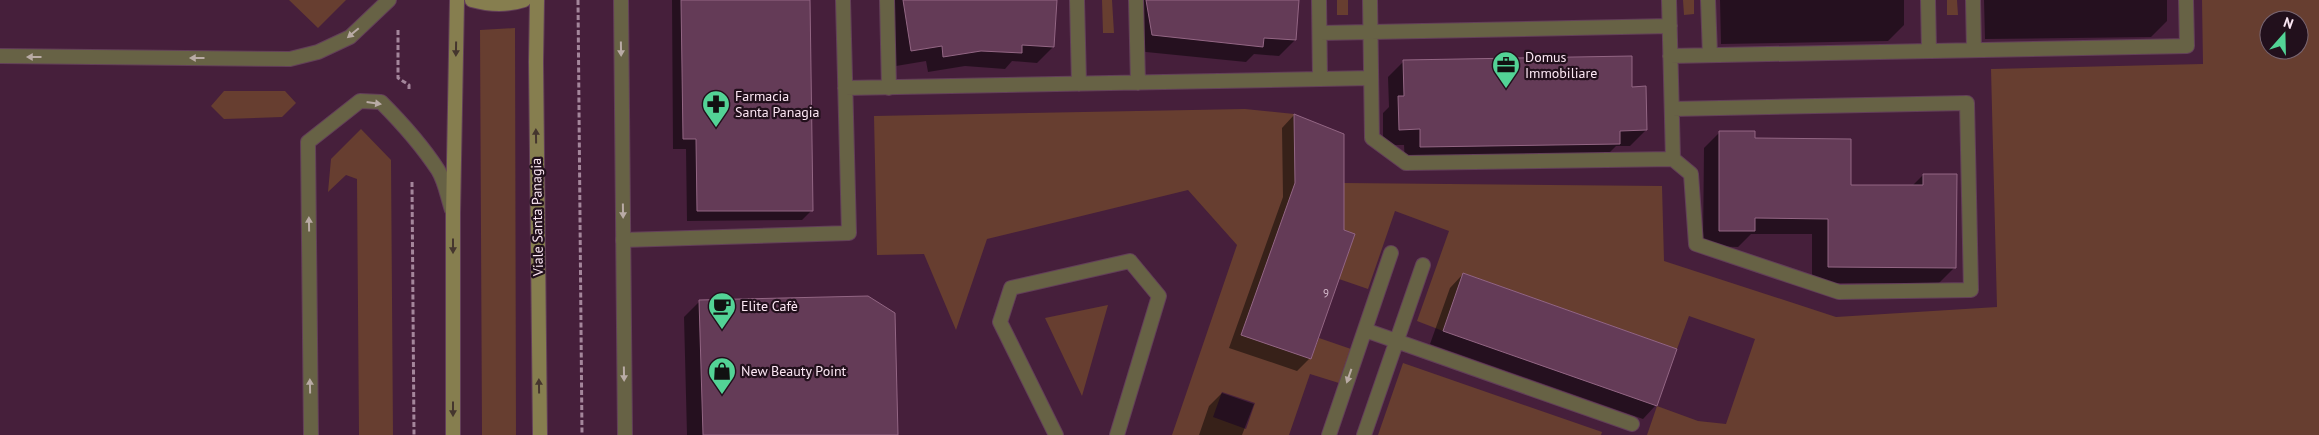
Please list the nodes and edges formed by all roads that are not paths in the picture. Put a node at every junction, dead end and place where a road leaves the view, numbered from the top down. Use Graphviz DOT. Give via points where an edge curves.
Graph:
graph roads {
  1 [pos="389,0"];
  2 [pos="457,0"];
  3 [pos="472,0"];
  4 [pos="524,0"];
  5 [pos="538,0"];
  6 [pos="621,0"];
  7 [pos="844,0"];
  8 [pos="887,0"];
  9 [pos="1077,0"];
  10 [pos="1136,0"];
  11 [pos="1319,0"];
  12 [pos="1370,0"];
  13 [pos="1669,0"];
  14 [pos="1708,0"];
  15 [pos="1928,0"];
  16 [pos="1972,0"];
  17 [pos="2186,0"];
  18 [pos="1670,26"];
  19 [pos="1370,32"];
  20 [pos="1320,33"];
  21 [pos="1974,50"];
  22 [pos="1929,51"];
  23 [pos="1710,55"];
  24 [pos="0,56"];
  25 [pos="1670,56"];
  26 [pos="1371,78"];
  27 [pos="1320,79"];
  28 [pos="1138,83"];
  29 [pos="1079,84"];
  30 [pos="845,88"];
  31 [pos="889,88"];
  32 [pos="1672,109"];
  33 [pos="1673,159"];
  34 [pos="453,214"];
  35 [pos="623,240"];
  36 [pos="1391,253"];
  37 [pos="1423,265"];
  38 [pos="1365,330"];
  39 [pos="1398,341"];
  40 [pos="1632,424"];
  41 [pos="311,435"];
  42 [pos="453,435"];
  43 [pos="540,435"];
  44 [pos="625,435"];
  45 [pos="1056,435"];
  46 [pos="1117,435"];
  47 [pos="1329,435"];
  48 [pos="1364,435"];
  1 -- 24 [label="street, one-way" via="350,37 318,52 290,59"];
  2 -- 34 [label="main road, one-way"];
  3 -- 4 [label="main road" via="489,5"];
  43 -- 5 [label="main road, Viale Santa Panagia, one-way"];
  6 -- 35 [label="street, one-way"];
  7 -- 30 [label="street"];
  8 -- 31 [label="street"];
  9 -- 29 [label="street"];
  10 -- 28 [label="street"];
  11 -- 20 [label="street"];
  12 -- 19 [label="street"];
  13 -- 18 [label="street"];
  14 -- 23 [label="street"];
  15 -- 22 [label="street"];
  16 -- 21 [label="street"];
  17 -- 21 [label="street" via="2187,46"];
  18 -- 19 [label="street"];
  18 -- 25 [label="street"];
  19 -- 20 [label="street"];
  19 -- 26 [label="street"];
  20 -- 27 [label="street"];
  21 -- 22 [label="street"];
  22 -- 23 [label="street"];
  23 -- 25 [label="street"];
  25 -- 32 [label="street"];
  26 -- 27 [label="street"];
  26 -- 33 [label="street" via="1372,138 1406,163"];
  27 -- 28 [label="street"];
  28 -- 29 [label="street"];
  29 -- 31 [label="street"];
  30 -- 31 [label="street"];
  30 -- 35 [label="street" via="849,233"];
  32 -- 33 [label="street"];
  32 -- 33 [label="street" via="1967,103 1971,290 1839,292 1696,244 1692,174"];
  41 -- 34 [label="street, one-way" via="308,142 360,101 381,102 406,127 439,171"];
  34 -- 42 [label="main road, one-way"];
  35 -- 44 [label="street, one-way"];
  36 -- 38 [label="street"];
  37 -- 39 [label="street"];
  38 -- 39 [label="street"];
  38 -- 47 [label="street, one-way"];
  39 -- 40 [label="street"];
  39 -- 48 [label="street"];
  45 -- 46 [label="street" via="1000,322 1011,288 1130,261 1159,296"];
}
